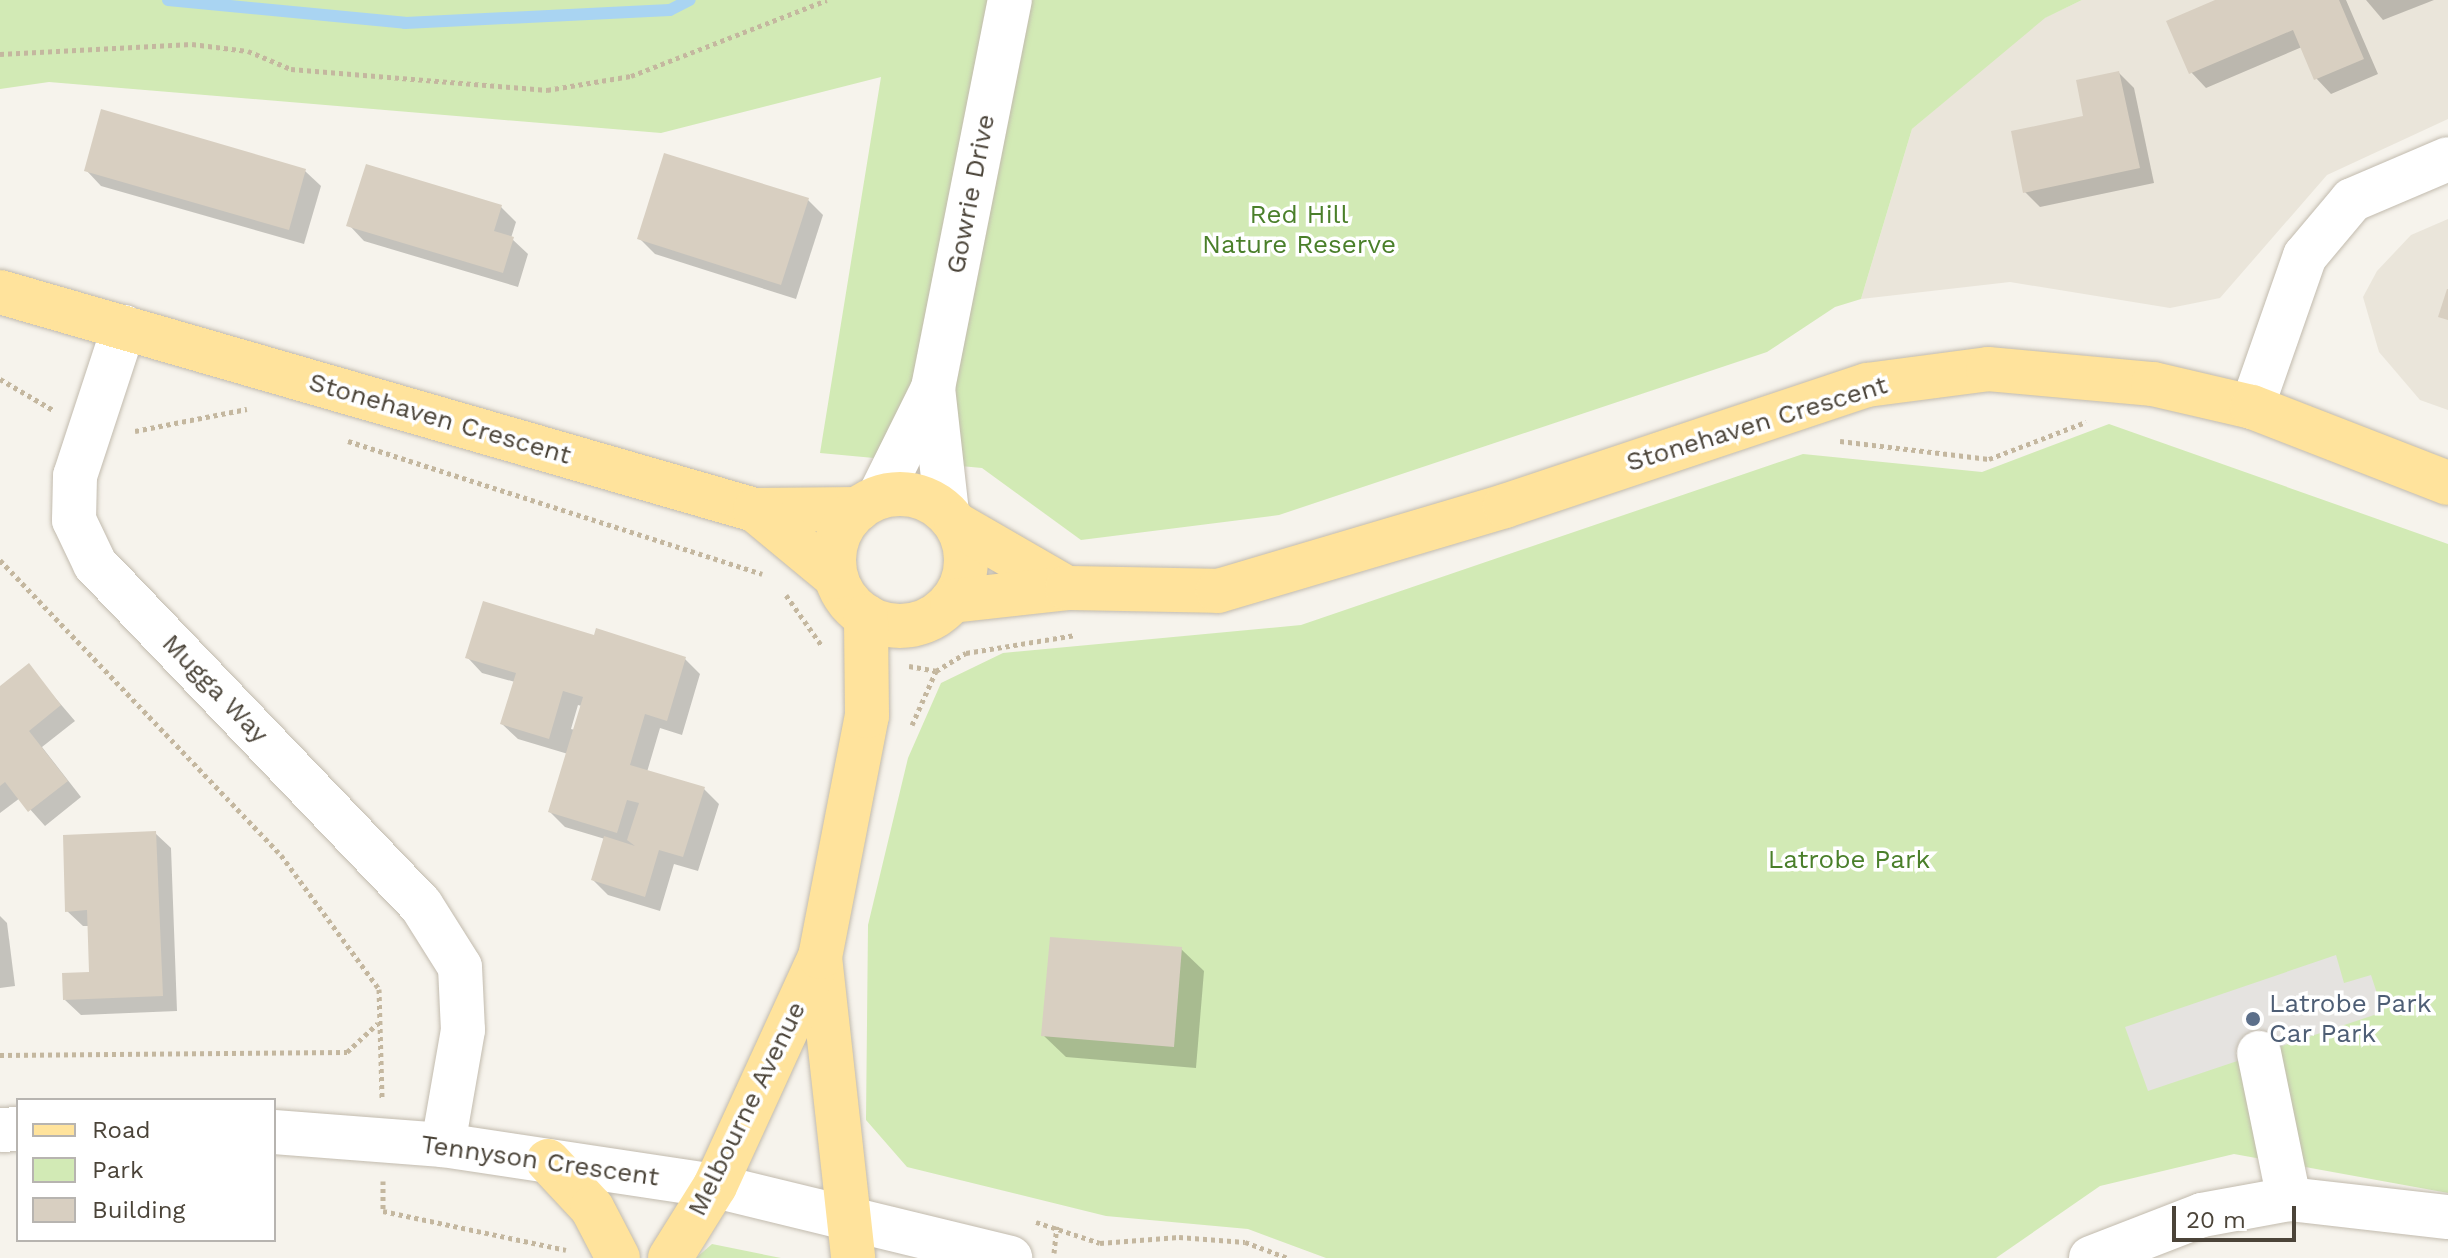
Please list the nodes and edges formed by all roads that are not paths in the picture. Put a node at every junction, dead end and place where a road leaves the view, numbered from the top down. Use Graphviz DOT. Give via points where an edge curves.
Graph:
graph roads {
  1 [pos="1010,0"];
  2 [pos="2448,159"];
  3 [pos="0,292"];
  4 [pos="124,327"];
  5 [pos="933,388"];
  6 [pos="2252,407"];
  7 [pos="2448,483"];
  8 [pos="869,503"];
  9 [pos="755,510"];
  10 [pos="951,518"];
  11 [pos="836,577"];
  12 [pos="1067,588"];
  13 [pos="936,612"];
  14 [pos="866,616"];
  15 [pos="867,716"];
  16 [pos="820,957"];
  17 [pos="2259,1053"];
  18 [pos="276,1132"];
  19 [pos="443,1145"];
  20 [pos="548,1161"];
  21 [pos="715,1186"];
  22 [pos="2289,1199"];
  23 [pos="2448,1217"];
  24 [pos="852,1238"];
  25 [pos="1020,1239"];
  26 [pos="598,1255"];
  27 [pos="670,1258"];
  28 [pos="2091,1258"];
  1 -- 5 [label="street, Gowrie Drive"];
  2 -- 6 [label="street" via="2352,200 2305,256"];
  3 -- 4 [label="main road"];
  4 -- 9 [label="main road, Stonehaven Crescent"];
  4 -- 19 [label="street, Mugga Way" via="75,476 74,520 95,564 421,905 460,967 463,1030"];
  5 -- 8 [label="street, Gowrie Drive"];
  5 -- 10 [label="street, Gowrie Drive"];
  6 -- 7 [label="main road, Stonehaven Crescent"];
  6 -- 12 [label="main road, Stonehaven Crescent" via="2153,384 1988,369 1867,385 1505,506 1218,591"];
  8 -- 9 [label="main road, Stonehaven Crescent"];
  8 -- 10 [label="main road" via="917,496"];
  8 -- 11 [label="main road" via="837,540"];
  9 -- 11 [label="main road, Stonehaven Crescent"];
  10 -- 12 [label="main road, Stonehaven Crescent"];
  10 -- 13 [label="main road" via="966,563"];
  11 -- 14 [label="main road" via="842,593"];
  12 -- 13 [label="main road, Stonehaven Crescent"];
  13 -- 14 [label="main road" via="901,626"];
  13 -- 15 [label="main road, Melbourne Avenue"];
  14 -- 15 [label="main road, Melbourne Avenue"];
  15 -- 16 [label="main road, Melbourne Avenue"];
  16 -- 21 [label="main road, Melbourne Avenue"];
  16 -- 24 [label="main road, Melbourne Avenue"];
  17 -- 22 [label="street"];
  18 -- 19 [label="street, Tennyson Crescent"];
  19 -- 20 [label="street, Tennyson Crescent"];
  20 -- 21 [label="street, Tennyson Crescent"];
  20 -- 26 [label="main road" via="592,1208"];
  21 -- 24 [label="street, Tennyson Crescent"];
  21 -- 27 [label="main road, Melbourne Avenue"];
  22 -- 23 [label="street"];
  22 -- 28 [label="street" via="2202,1215"];
  24 -- 25 [label="street, Tennyson Crescent"];
}
